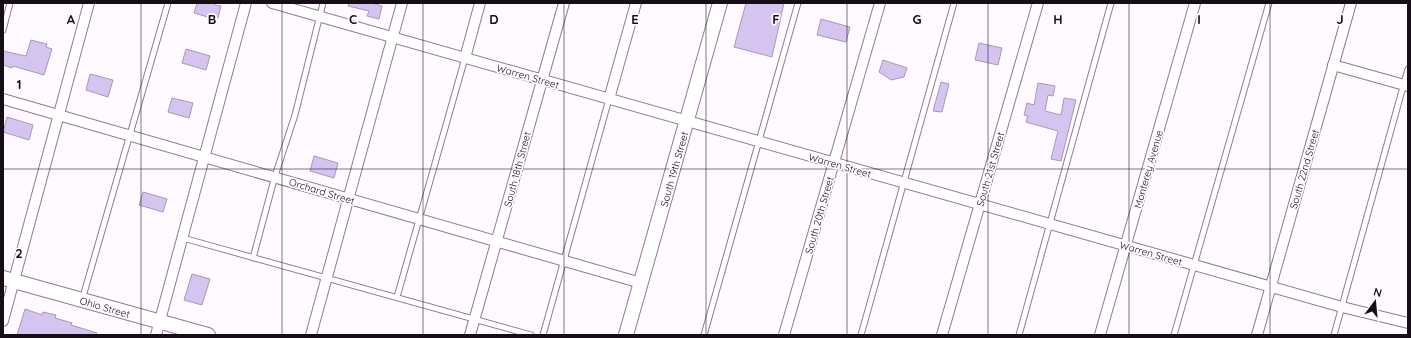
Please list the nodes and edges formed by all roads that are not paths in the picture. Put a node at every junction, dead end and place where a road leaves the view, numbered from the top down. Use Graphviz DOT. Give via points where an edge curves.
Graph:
graph roads {
  1 [pos="10,3"];
  2 [pos="89,3"];
  3 [pos="168,3"];
  4 [pos="246,3"];
  5 [pos="272,3"];
  6 [pos="323,3"];
  7 [pos="402,3"];
  8 [pos="480,3"];
  9 [pos="564,3"];
  10 [pos="636,3"];
  11 [pos="720,3"];
  12 [pos="798,3"];
  13 [pos="880,3"];
  14 [pos="954,3"];
  15 [pos="1038,3"];
  16 [pos="1111,3"];
  17 [pos="1195,3"];
  18 [pos="1269,3"];
  19 [pos="1351,3"];
  20 [pos="319,16"];
  21 [pos="3,30"];
  22 [pos="392,37"];
  23 [pos="465,58"];
  24 [pos="1333,66"];
  25 [pos="1408,69"];
  26 [pos="541,80"];
  27 [pos="1406,85"];
  28 [pos="3,99"];
  29 [pos="609,99"];
  30 [pos="58,114"];
  31 [pos="688,122"];
  32 [pos="129,135"];
  33 [pos="758,142"];
  34 [pos="205,157"];
  35 [pos="834,163"];
  36 [pos="275,176"];
  37 [pos="904,183"];
  38 [pos="349,199"];
  39 [pos="980,204"];
  40 [pos="420,220"];
  41 [pos="1050,224"];
  42 [pos="183,238"];
  43 [pos="496,242"];
  44 [pos="1126,246"];
  45 [pos="253,258"];
  46 [pos="564,261"];
  47 [pos="1194,265"];
  48 [pos="328,279"];
  49 [pos="9,280"];
  50 [pos="641,283"];
  51 [pos="1270,287"];
  52 [pos="397,298"];
  53 [pos="82,300"];
  54 [pos="1342,307"];
  55 [pos="475,318"];
  56 [pos="3,321"];
  57 [pos="1408,323"];
  58 [pos="158,328"];
  59 [pos="208,335"];
  60 [pos="311,335"];
  61 [pos="470,335"];
  62 [pos="531,335"];
  63 [pos="543,335"];
  64 [pos="626,335"];
  65 [pos="704,335"];
  66 [pos="784,335"];
  67 [pos="861,335"];
  68 [pos="942,335"];
  69 [pos="1019,335"];
  70 [pos="1100,335"];
  71 [pos="1174,335"];
  72 [pos="1257,335"];
  73 [pos="1334,335"];
  1 -- 21 [label="lane"];
  2 -- 30 [label="street"];
  3 -- 32 [label="lane"];
  4 -- 34 [label="street"];
  5 -- 20 [label="street, Warren Street"];
  6 -- 20 [label="lane"];
  7 -- 22 [label="street"];
  8 -- 23 [label="street"];
  9 -- 26 [label="street, South 18th Street"];
  10 -- 29 [label="street"];
  11 -- 31 [label="street, South 19th Street"];
  12 -- 33 [label="lane"];
  13 -- 35 [label="street, South 20th Street"];
  14 -- 37 [label="lane"];
  15 -- 39 [label="street, South 21st Street"];
  16 -- 41 [label="lane"];
  17 -- 44 [label="street, Monterey Avenue"];
  18 -- 47 [label="lane"];
  19 -- 24 [label="street, South 22nd Street"];
  20 -- 22 [label="street, Warren Street"];
  20 -- 36 [label="lane" via="295,115"];
  22 -- 23 [label="street, Warren Street"];
  22 -- 38 [label="street"];
  23 -- 26 [label="street, Warren Street"];
  23 -- 40 [label="lane"];
  24 -- 27 [label="street"];
  24 -- 51 [label="street, South 22nd Street"];
  25 -- 27 [label="lane"];
  26 -- 29 [label="street, Warren Street"];
  26 -- 43 [label="street, South 18th Street"];
  27 -- 54 [label="lane"];
  28 -- 30 [label="street, Orchard Street"];
  29 -- 31 [label="street, Warren Street"];
  29 -- 46 [label="lane"];
  30 -- 32 [label="street, Orchard Street"];
  30 -- 49 [label="street"];
  31 -- 33 [label="street, Warren Street"];
  31 -- 50 [label="street, South 19th Street"];
  32 -- 34 [label="street, Orchard Street"];
  32 -- 53 [label="lane"];
  33 -- 35 [label="street, Warren Street"];
  33 -- 65 [label="lane"];
  34 -- 36 [label="street, Orchard Street"];
  34 -- 42 [label="street"];
  35 -- 37 [label="street, Warren Street"];
  35 -- 66 [label="street, South 20th Street"];
  36 -- 38 [label="street, Orchard Street"];
  36 -- 45 [label="lane"];
  37 -- 39 [label="street, Warren Street"];
  37 -- 67 [label="lane"];
  38 -- 40 [label="street, Orchard Street"];
  38 -- 48 [label="street"];
  39 -- 41 [label="street, Warren Street"];
  39 -- 68 [label="street, South 21st Street"];
  40 -- 43 [label="street, Orchard Street"];
  40 -- 52 [label="lane"];
  41 -- 44 [label="street, Warren Street"];
  41 -- 69 [label="lane"];
  42 -- 45 [label="lane"];
  42 -- 58 [label="street"];
  43 -- 46 [label="street, Orchard Street"];
  43 -- 55 [label="street, South 18th Street"];
  44 -- 47 [label="street, Warren Street"];
  44 -- 70 [label="street, Monterey Avenue"];
  45 -- 48 [label="lane"];
  46 -- 50 [label="street, Orchard Street"];
  46 -- 63 [label="lane"];
  47 -- 51 [label="street, Warren Street"];
  47 -- 71 [label="lane"];
  48 -- 52 [label="lane"];
  48 -- 60 [label="street"];
  49 -- 53 [label="street, Ohio Street"];
  49 -- 56 [label="street"];
  50 -- 64 [label="street, South 19th Street"];
  51 -- 54 [label="street, Warren Street"];
  51 -- 72 [label="street, South 22nd Street"];
  52 -- 55 [label="lane"];
  53 -- 58 [label="street, Ohio Street"];
  54 -- 57 [label="street, Warren Street"];
  54 -- 73 [label="lane"];
  55 -- 61 [label="street, South 18th Street"];
  55 -- 62 [label="lane"];
  58 -- 59 [label="street, Ohio Street"];
}
